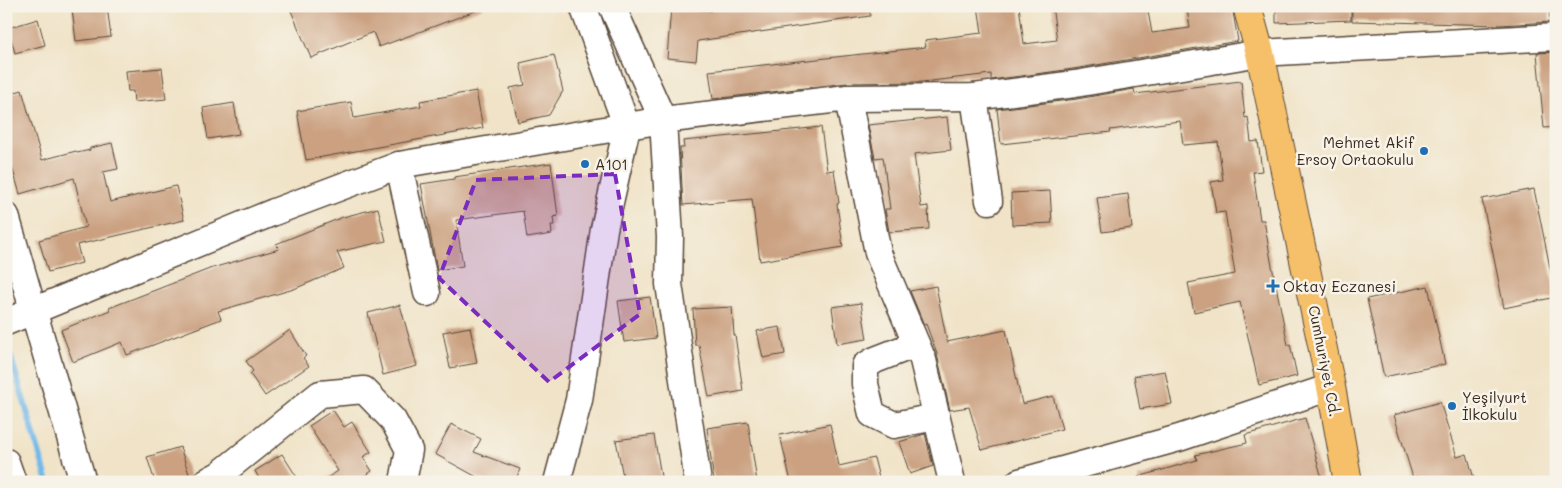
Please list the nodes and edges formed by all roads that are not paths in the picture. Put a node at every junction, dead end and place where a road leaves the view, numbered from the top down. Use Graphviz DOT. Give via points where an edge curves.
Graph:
graph roads {
  1 [pos="583,6"];
  2 [pos="613,6"];
  3 [pos="1248,6"];
  4 [pos="1556,37"];
  5 [pos="1260,53"];
  6 [pos="974,97"];
  7 [pos="848,98"];
  8 [pos="663,120"];
  9 [pos="627,127"];
  10 [pos="399,165"];
  11 [pos="989,201"];
  12 [pos="6,216"];
  13 [pos="427,293"];
  14 [pos="33,311"];
  15 [pos="6,322"];
  16 [pos="916,344"];
  17 [pos="1331,387"];
  18 [pos="936,417"];
  19 [pos="6,462"];
  20 [pos="216,479"];
  21 [pos="12,482"];
  22 [pos="83,482"];
  23 [pos="403,482"];
  24 [pos="557,482"];
  25 [pos="698,482"];
  26 [pos="952,482"];
  27 [pos="1019,482"];
  28 [pos="1348,482"];
  1 -- 9 [label="street"];
  2 -- 8 [label="street"];
  3 -- 5 [label="main road, Cumhuriyet Cd."];
  4 -- 5 [label="street"];
  5 -- 6 [label="street" via="1076,84"];
  5 -- 17 [label="main road, Cumhuriyet Cd."];
  6 -- 7 [label="street"];
  6 -- 11 [label="street"];
  7 -- 8 [label="street"];
  7 -- 16 [label="street" via="878,253"];
  8 -- 9 [label="street"];
  8 -- 25 [label="street" via="670,237 669,284"];
  9 -- 10 [label="street"];
  9 -- 24 [label="street" via="604,229 579,400"];
  10 -- 13 [label="street"];
  10 -- 14 [label="street" via="274,212"];
  12 -- 14 [label="street"];
  14 -- 15 [label="street"];
  14 -- 22 [label="street"];
  16 -- 18 [label="street" via="923,360"];
  16 -- 18 [label="street" via="865,366 865,384 872,414 894,425"];
  17 -- 27 [label="street" via="1179,438"];
  17 -- 28 [label="main road, Cumhuriyet Cd."];
  18 -- 26 [label="street"];
  19 -- 21 [label="street"];
  20 -- 23 [label="street" via="320,394 364,390 393,420 409,450"];
}
